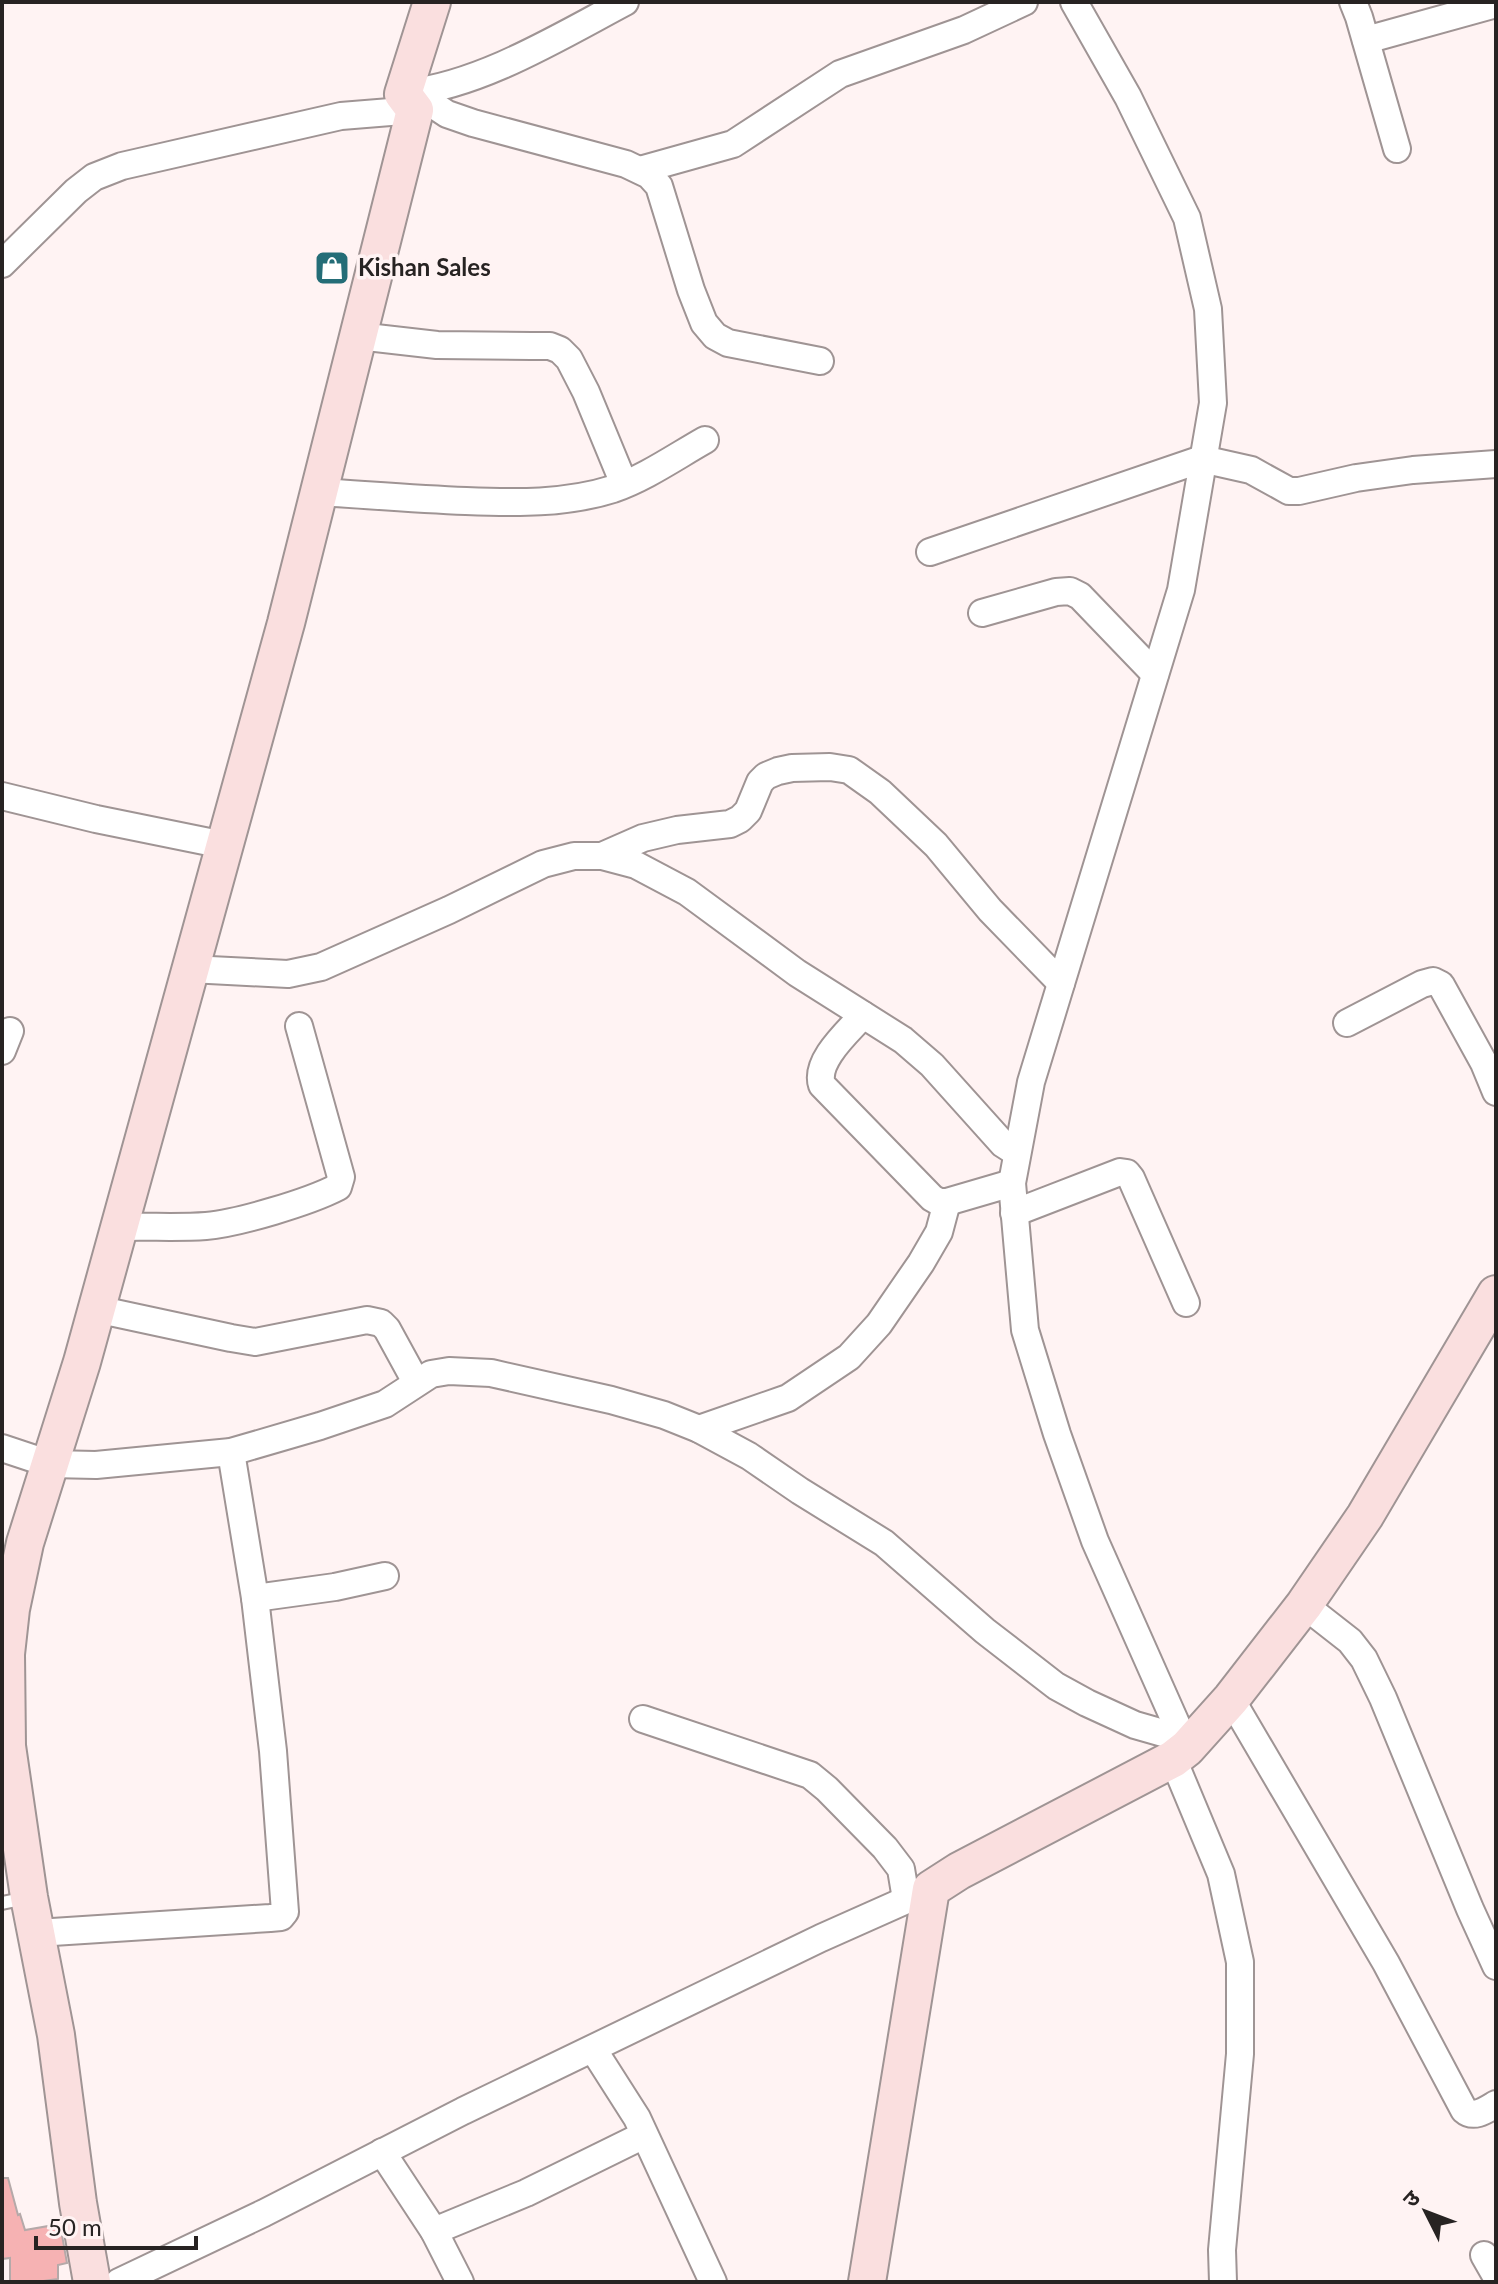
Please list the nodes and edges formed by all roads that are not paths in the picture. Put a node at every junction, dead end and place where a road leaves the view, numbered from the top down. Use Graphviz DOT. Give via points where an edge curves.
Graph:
graph roads {
  1 [pos="432,2"];
  2 [pos="625,2"];
  3 [pos="1024,2"];
  4 [pos="1074,2"];
  5 [pos="1353,2"];
  6 [pos="1496,4"];
  7 [pos="1366,40"];
  8 [pos="410,99"];
  9 [pos="1397,149"];
  10 [pos="640,170"];
  11 [pos="2,264"];
  12 [pos="358,336"];
  13 [pos="820,361"];
  14 [pos="705,440"];
  15 [pos="1202,459"];
  16 [pos="1496,464"];
  17 [pos="624,484"];
  18 [pos="319,492"];
  19 [pos="930,552"];
  20 [pos="982,613"];
  21 [pos="1155,674"];
  22 [pos="2,796"];
  23 [pos="224,845"];
  24 [pos="602,856"];
  25 [pos="190,969"];
  26 [pos="1061,983"];
  27 [pos="863,1015"];
  28 [pos="1347,1023"];
  29 [pos="299,1026"];
  30 [pos="1496,1092"];
  31 [pos="1017,1153"];
  32 [pos="1012,1183"];
  33 [pos="947,1202"];
  34 [pos="1014,1213"];
  35 [pos="119,1227"];
  36 [pos="1186,1303"];
  37 [pos="1493,1306"];
  38 [pos="96,1309"];
  39 [pos="416,1382"];
  40 [pos="699,1429"];
  41 [pos="2,1448"];
  42 [pos="231,1452"];
  43 [pos="50,1464"];
  44 [pos="385,1576"];
  45 [pos="255,1598"];
  46 [pos="1304,1605"];
  47 [pos="1231,1699"];
  48 [pos="643,1719"];
  49 [pos="1181,1749"];
  50 [pos="918,1894"];
  51 [pos="16,1900"];
  52 [pos="37,1933"];
  53 [pos="1496,1966"];
  54 [pos="593,2049"];
  55 [pos="1496,2104"];
  56 [pos="644,2135"];
  57 [pos="382,2152"];
  58 [pos="434,2231"];
  59 [pos="92,2282"];
  60 [pos="119,2282"];
  61 [pos="460,2282"];
  62 [pos="713,2282"];
  63 [pos="867,2282"];
  64 [pos="1223,2282"];
  1 -- 8 [label="main road"];
  2 -- 8 [label="street" via="525,55"];
  3 -- 10 [label="street" via="964,30 840,74 733,144"];
  4 -- 15 [label="street" via="1187,218 1208,309 1213,403"];
  5 -- 7 [label="street"];
  6 -- 7 [label="street"];
  7 -- 9 [label="street"];
  8 -- 10 [label="street" via="473,123"];
  8 -- 11 [label="street" via="94,177"];
  8 -- 12 [label="main road"];
  10 -- 13 [label="street" via="659,186 691,290 715,336"];
  12 -- 17 [label="street" via="560,350 586,392"];
  12 -- 18 [label="main road"];
  14 -- 17 [label="street"];
  15 -- 16 [label="street" via="1251,470 1289,491 1413,470"];
  15 -- 19 [label="street"];
  15 -- 21 [label="street" via="1181,590"];
  17 -- 18 [label="street" via="520,503"];
  18 -- 23 [label="main road"];
  20 -- 21 [label="street" via="1070,591"];
  21 -- 26 [label="street"];
  22 -- 23 [label="street"];
  23 -- 25 [label="main road"];
  24 -- 25 [label="street" via="543,864 321,967 288,974"];
  24 -- 26 [label="street" via="643,838 730,824 748,811 760,782 778,771 849,770 936,845"];
  24 -- 27 [label="street" via="636,865 687,892"];
  25 -- 35 [label="main road"];
  26 -- 31 [label="street" via="1031,1082"];
  27 -- 31 [label="street" via="932,1065 985,1126"];
  27 -- 33 [label="street" via="828,1056 822,1085 919,1187"];
  28 -- 30 [label="street" via="1433,981 1441,985"];
  29 -- 35 [label="street" via="341,1177 338,1187 208,1225"];
  31 -- 32 [label="street"];
  32 -- 33 [label="street"];
  32 -- 34 [label="street"];
  33 -- 40 [label="street" via="939,1232 921,1263 849,1357 788,1398"];
  34 -- 36 [label="street" via="1127,1173"];
  34 -- 49 [label="street" via="1025,1330 1057,1434"];
  35 -- 38 [label="main road"];
  37 -- 46 [label="main road" via="1365,1516"];
  38 -- 39 [label="street" via="255,1342 373,1320 387,1329"];
  38 -- 43 [label="main road"];
  39 -- 40 [label="street" via="449,1371 491,1373 611,1400"];
  39 -- 42 [label="street" via="385,1404"];
  40 -- 49 [label="street" via="884,1543 1056,1686"];
  41 -- 43 [label="street"];
  42 -- 43 [label="street" via="96,1465"];
  42 -- 45 [label="street"];
  43 -- 51 [label="main road" via="25,1543 6,1654"];
  44 -- 45 [label="street"];
  45 -- 52 [label="street" via="273,1751 283,1916"];
  46 -- 47 [label="main road"];
  46 -- 53 [label="street" via="1350,1641 1364,1659"];
  47 -- 49 [label="main road"];
  47 -- 55 [label="street" via="1386,1963 1464,2110 1474,2115"];
  48 -- 50 [label="street" via="810,1775 885,1848"];
  49 -- 50 [label="main road"];
  49 -- 64 [label="street" via="1221,1874 1240,1962 1240,2054"];
  50 -- 54 [label="street"];
  50 -- 63 [label="main road"];
  51 -- 52 [label="main road"];
  52 -- 59 [label="main road"];
  54 -- 56 [label="street"];
  54 -- 57 [label="street"];
  56 -- 58 [label="street"];
  56 -- 62 [label="street"];
  57 -- 58 [label="street"];
  57 -- 60 [label="street"];
  58 -- 61 [label="street"];
}
